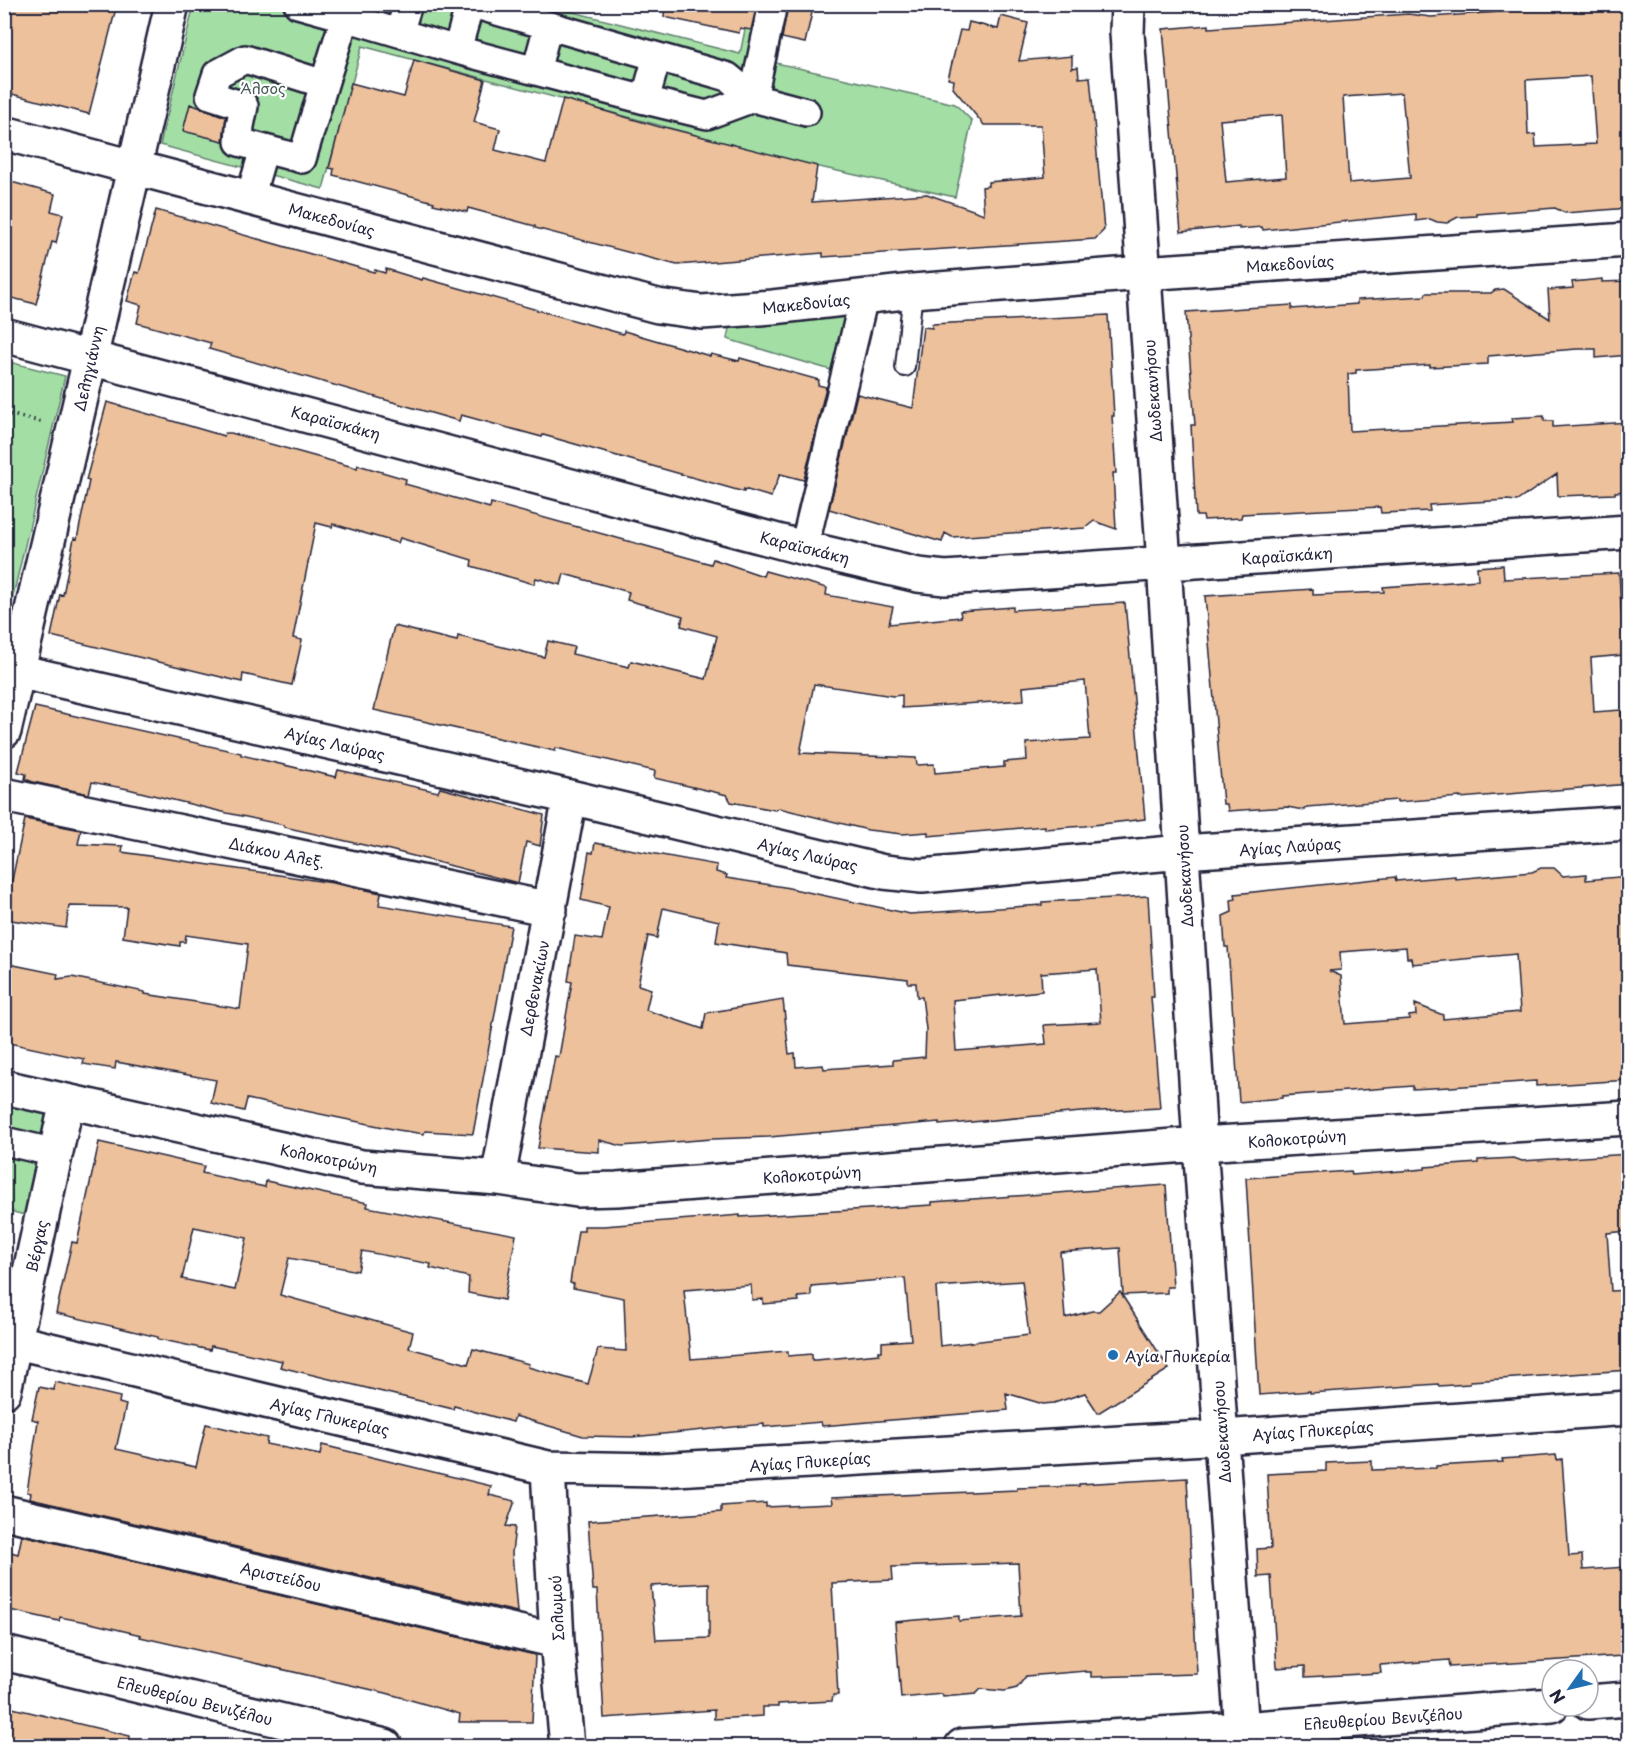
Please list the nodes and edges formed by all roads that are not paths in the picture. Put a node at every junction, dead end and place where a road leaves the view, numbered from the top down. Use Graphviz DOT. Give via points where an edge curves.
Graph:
graph roads {
  1 [pos="172,4"];
  2 [pos="298,4"];
  3 [pos="408,4"];
  4 [pos="472,4"];
  5 [pos="773,4"];
  6 [pos="1128,4"];
  7 [pos="345,17"];
  8 [pos="548,26"];
  9 [pos="399,33"];
  10 [pos="457,50"];
  11 [pos="657,57"];
  12 [pos="536,71"];
  13 [pos="324,84"];
  14 [pos="753,98"];
  15 [pos="645,100"];
  16 [pos="806,112"];
  17 [pos="4,133"];
  18 [pos="264,149"];
  19 [pos="135,167"];
  20 [pos="250,197"];
  21 [pos="1629,240"];
  22 [pos="1143,273"];
  23 [pos="913,291"];
  24 [pos="864,297"];
  25 [pos="4,335"];
  26 [pos="91,357"];
  27 [pos="905,367"];
  28 [pos="1629,532"];
  29 [pos="804,548"];
  30 [pos="1164,563"];
  31 [pos="11,669"];
  32 [pos="4,731"];
  33 [pos="4,795"];
  34 [pos="570,797"];
  35 [pos="1629,823"];
  36 [pos="1182,852"];
  37 [pos="550,909"];
  38 [pos="4,1087"];
  39 [pos="67,1101"];
  40 [pos="1629,1118"];
  41 [pos="4,1141"];
  42 [pos="1200,1144"];
  43 [pos="56,1153"];
  44 [pos="498,1178"];
  45 [pos="10,1340"];
  46 [pos="4,1391"];
  47 [pos="1629,1408"];
  48 [pos="1222,1437"];
  49 [pos="548,1468"];
  50 [pos="4,1512"];
  51 [pos="558,1641"];
  52 [pos="4,1653"];
  53 [pos="1629,1699"];
  54 [pos="1600,1701"];
  55 [pos="1540,1706"];
  56 [pos="1242,1738"];
  57 [pos="385,1746"];
  58 [pos="567,1746"];
  59 [pos="962,1746"];
  1 -- 19 [label="street, Δεληγιάννη"];
  2 -- 7 [label="street"];
  3 -- 9 [label="street"];
  4 -- 8 [label="street"];
  4 -- 10 [label="street"];
  5 -- 14 [label="street"];
  6 -- 22 [label="street, Δωδεκανήσου"];
  7 -- 9 [label="street"];
  7 -- 13 [label="street"];
  8 -- 11 [label="street"];
  8 -- 12 [label="street"];
  9 -- 10 [label="street"];
  10 -- 12 [label="street"];
  11 -- 14 [label="street" via="728,77"];
  11 -- 15 [label="street"];
  12 -- 15 [label="street"];
  13 -- 18 [label="street" via="302,159"];
  13 -- 18 [label="street" via="245,59 217,74 210,95 244,106 239,142"];
  14 -- 15 [label="street" via="707,115"];
  14 -- 16 [label="street"];
  17 -- 19 [label="street, Μακεδονίας"];
  18 -- 20 [label="street"];
  19 -- 20 [label="street, Μακεδονίας"];
  19 -- 26 [label="street, Δεληγιάννη"];
  20 -- 24 [label="street, Μακεδονίας" via="658,306 702,312"];
  21 -- 22 [label="street, Μακεδονίας"];
  22 -- 23 [label="street, Μακεδονίας"];
  22 -- 30 [label="street, Δωδεκανήσου"];
  23 -- 24 [label="street, Μακεδονίας"];
  23 -- 27 [label="lane"];
  24 -- 29 [label="street"];
  25 -- 26 [label="street, Καραϊσκάκη"];
  26 -- 29 [label="street, Καραϊσκάκη"];
  26 -- 31 [label="street, Δεληγιάννη"];
  28 -- 30 [label="street, Καραϊσκάκη"];
  29 -- 30 [label="street, Καραϊσκάκη" via="945,578"];
  30 -- 36 [label="street, Δωδεκανήσου"];
  31 -- 32 [label="street, Δεληγιάννη"];
  31 -- 34 [label="street, Αγίας Λαύρας"];
  33 -- 37 [label="street, Διάκου Αλεξ."];
  34 -- 36 [label="street, Αγίας Λαύρας" via="884,872 922,876"];
  34 -- 37 [label="street, Δερβενακίων"];
  35 -- 36 [label="street, Αγίας Λαύρας"];
  36 -- 42 [label="street, Δωδεκανήσου"];
  37 -- 44 [label="street, Δερβενακίων"];
  38 -- 39 [label="street, Κολοκοτρώνη"];
  39 -- 43 [label="street, Βέργας"];
  39 -- 44 [label="street, Κολοκοτρώνη" via="362,1167"];
  40 -- 42 [label="street, Κολοκοτρώνη"];
  41 -- 43 [label="street"];
  42 -- 44 [label="street, Κολοκοτρώνη" via="617,1189 577,1190"];
  42 -- 48 [label="street, Δωδεκανήσου"];
  43 -- 45 [label="street, Βέργας"];
  45 -- 46 [label="street, Βέργας"];
  45 -- 49 [label="street, Αγίας Γλυκερίας"];
  47 -- 48 [label="street, Αγίας Γλυκερίας"];
  48 -- 49 [label="street, Αγίας Γλυκερίας" via="658,1470"];
  48 -- 56 [label="street, Δωδεκανήσου"];
  49 -- 51 [label="street, Σολωμού"];
  50 -- 51 [label="street, Αριστείδου"];
  51 -- 58 [label="street, Σολωμού"];
  52 -- 57 [label="street, Ελευθερίου Βενιζέλου"];
  53 -- 54 [label="street"];
  55 -- 56 [label="street, Ελευθερίου Βενιζέλου"];
  56 -- 59 [label="street, Ελευθερίου Βενιζέλου"];
}
